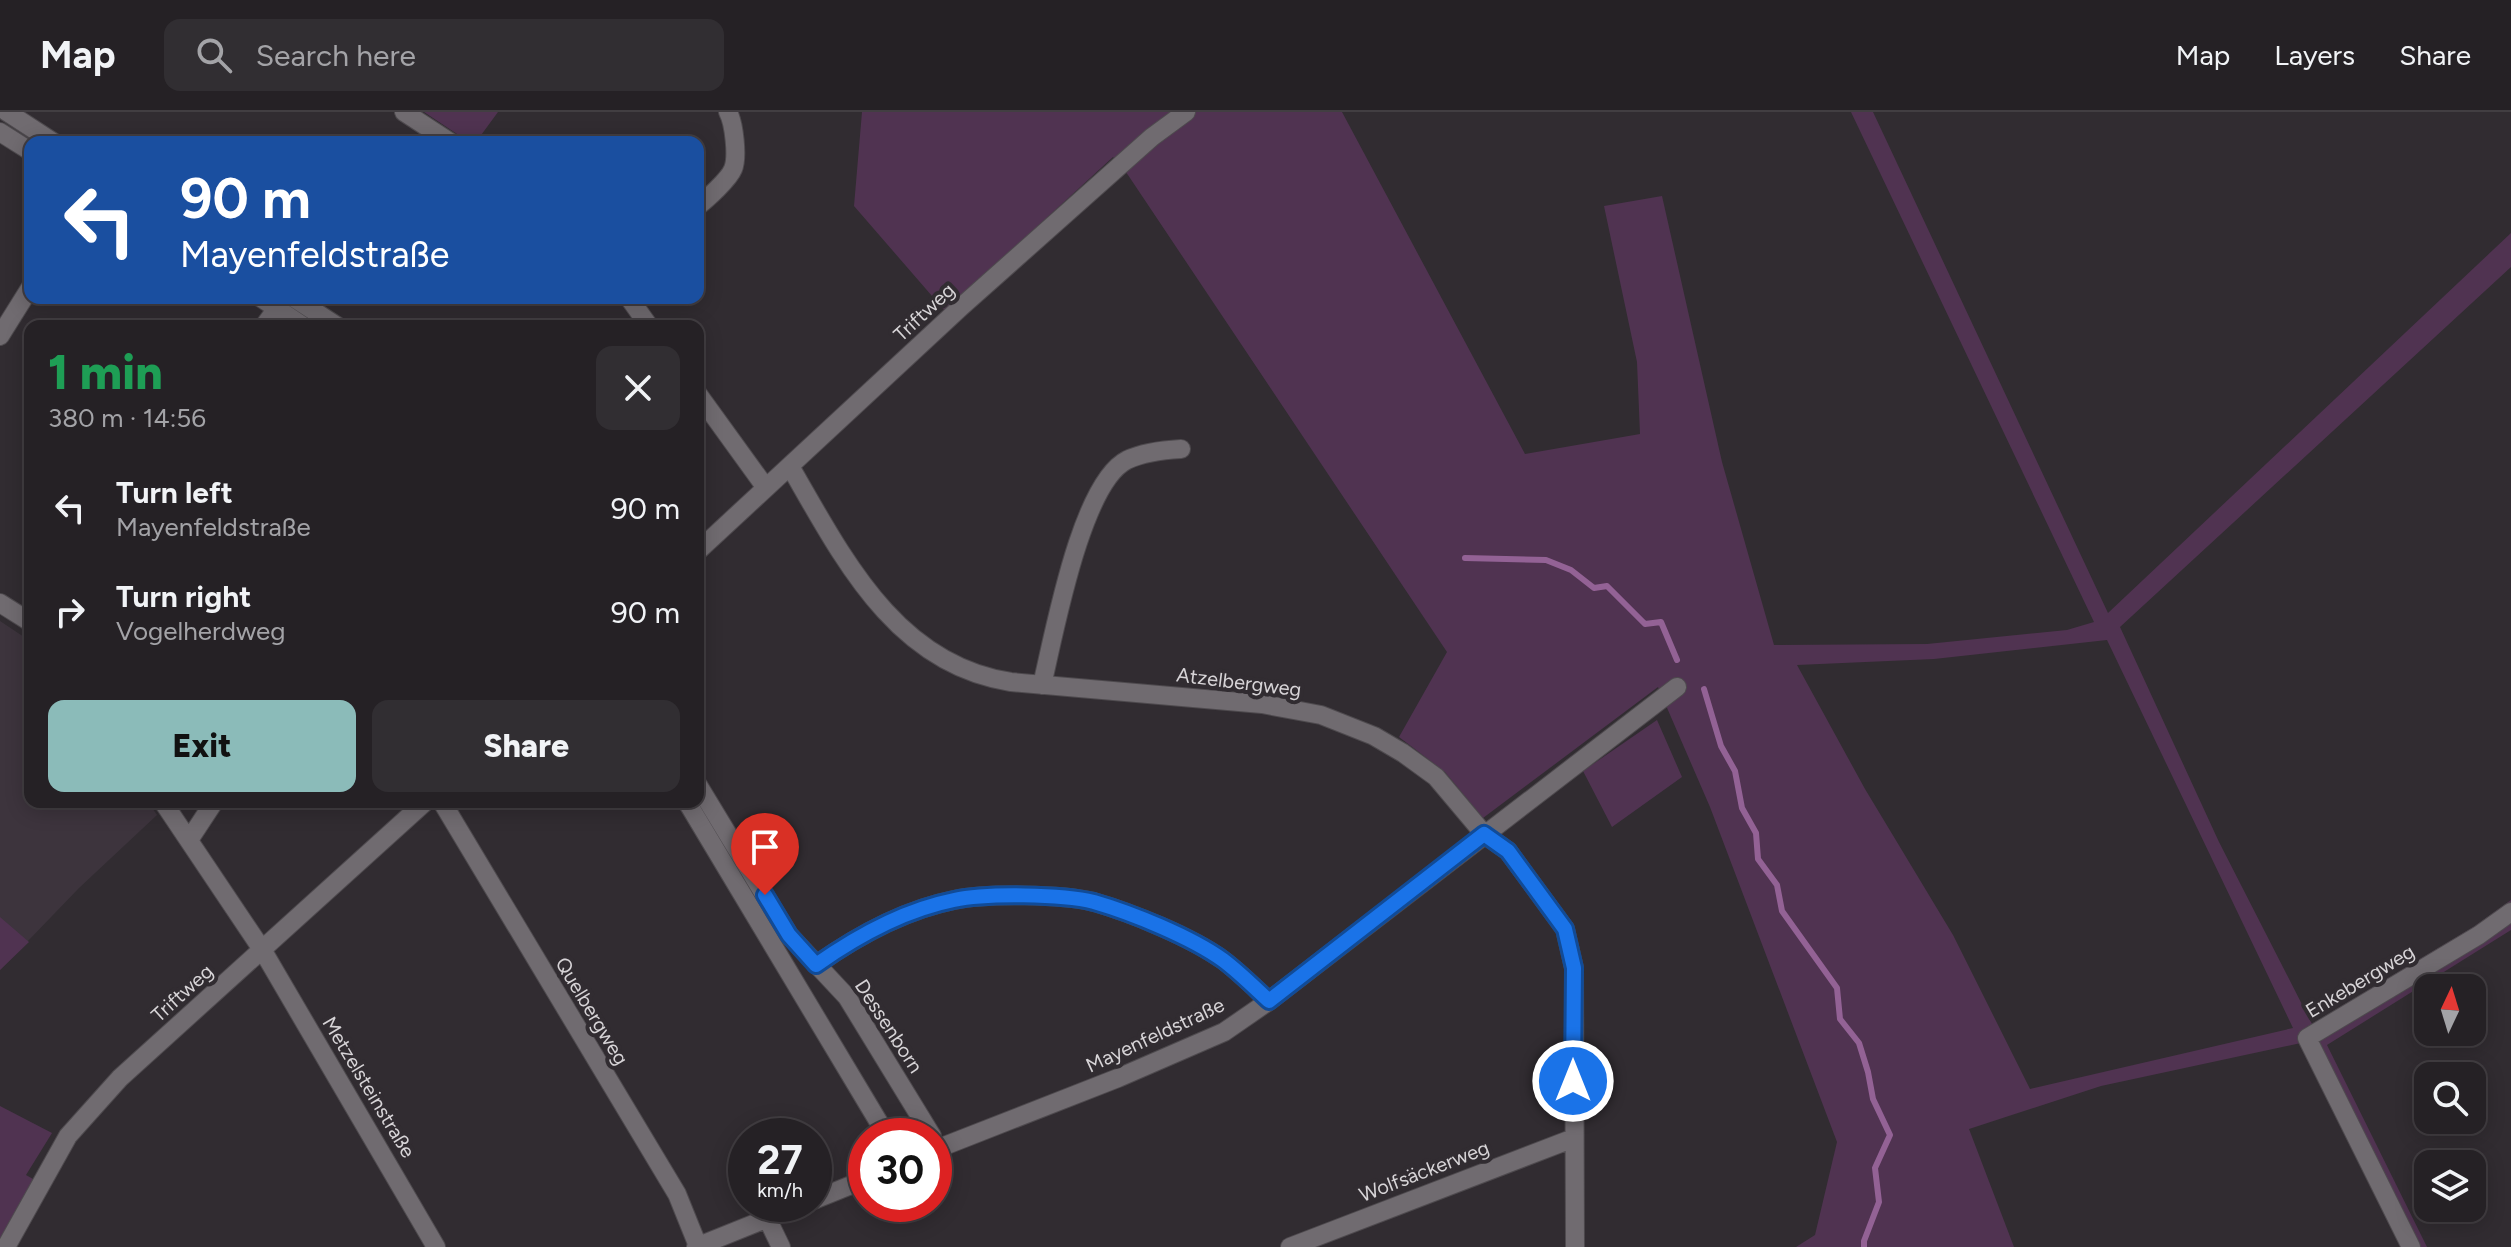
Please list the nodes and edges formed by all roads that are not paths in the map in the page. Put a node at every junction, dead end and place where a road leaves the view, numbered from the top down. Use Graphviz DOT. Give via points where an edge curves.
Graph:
graph roads {
  1 [pos="7,112"];
  2 [pos="404,112"];
  3 [pos="728,112"];
  4 [pos="1186,112"];
  5 [pos="0,132"];
  6 [pos="44,136"];
  7 [pos="441,136"];
  8 [pos="24,147"];
  9 [pos="704,199"];
  10 [pos="24,298"];
  11 [pos="270,304"];
  12 [pos="303,304"];
  13 [pos="294,320"];
  14 [pos="328,320"];
  15 [pos="0,336"];
  16 [pos="704,402"];
  17 [pos="1181,449"];
  18 [pos="791,468"];
  19 [pos="766,488"];
  20 [pos="704,545"];
  21 [pos="0,603"];
  22 [pos="24,618"];
  23 [pos="1042,685"];
  24 [pos="1677,687"];
  25 [pos="704,795"];
  26 [pos="167,808"];
  27 [pos="210,808"];
  28 [pos="418,808"];
  29 [pos="446,808"];
  30 [pos="691,808"];
  31 [pos="1484,834"];
  32 [pos="189,840"];
  33 [pos="2511,912"];
  34 [pos="263,951"];
  35 [pos="816,965"];
  36 [pos="1269,1001"];
  37 [pos="876,1118"];
  38 [pos="920,1118"];
  39 [pos="952,1137"];
  40 [pos="1574,1138"];
  41 [pos="757,1222"];
  42 [pos="769,1222"];
  43 [pos="6,1247"];
  44 [pos="436,1247"];
  45 [pos="697,1247"];
  46 [pos="781,1247"];
  47 [pos="1290,1247"];
  48 [pos="1575,1247"];
  49 [pos="2411,1247"];
  1 -- 6 [label="street"];
  2 -- 7 [label="street"];
  3 -- 9 [label="street" via="735,139 733,168"];
  4 -- 18 [label="street, Triftweg" via="961,307"];
  5 -- 8 [label="street"];
  10 -- 15 [label="street"];
  11 -- 13 [label="street"];
  12 -- 14 [label="street"];
  16 -- 19 [label="street"];
  17 -- 23 [label="street" via="1125,461 1099,490 1079,537"];
  18 -- 19 [label="street, Triftweg"];
  18 -- 23 [label="street, Atzelbergweg" via="843,557 904,631 958,667 994,679"];
  19 -- 20 [label="street, Triftweg"];
  21 -- 22 [label="street"];
  23 -- 31 [label="street, Atzelbergweg" via="1262,704 1321,715 1374,736 1436,777"];
  24 -- 31 [label="street, Mayenfeldstraße"];
  25 -- 35 [label="street, Dessenborn" via="789,935"];
  26 -- 32 [label="street, Metzelsteinstraße"];
  27 -- 32 [label="street"];
  28 -- 34 [label="street, Triftweg"];
  29 -- 45 [label="street, Quelbergweg" via="677,1194"];
  30 -- 37 [label="street"];
  31 -- 36 [label="street, Mayenfeldstraße"];
  31 -- 40 [label="street, Atzelbergweg" via="1508,851 1565,929 1574,968"];
  32 -- 34 [label="street, Metzelsteinstraße"];
  33 -- 49 [label="street, Enkebergweg" via="2307,1038"];
  34 -- 43 [label="street, Triftweg" via="93,1107 68,1136"];
  34 -- 44 [label="street, Metzelsteinstraße"];
  35 -- 36 [label="street" via="900,917 954,900 1022,895 1093,902 1162,928 1222,960"];
  35 -- 38 [label="street, Dessenborn" via="847,997"];
  36 -- 39 [label="street, Mayenfeldstraße" via="1224,1032 1118,1078"];
  40 -- 47 [label="street, Wolfsäckerweg"];
  40 -- 48 [label="street, Atzelbergweg"];
  41 -- 45 [label="street"];
  42 -- 46 [label="street"];
}
